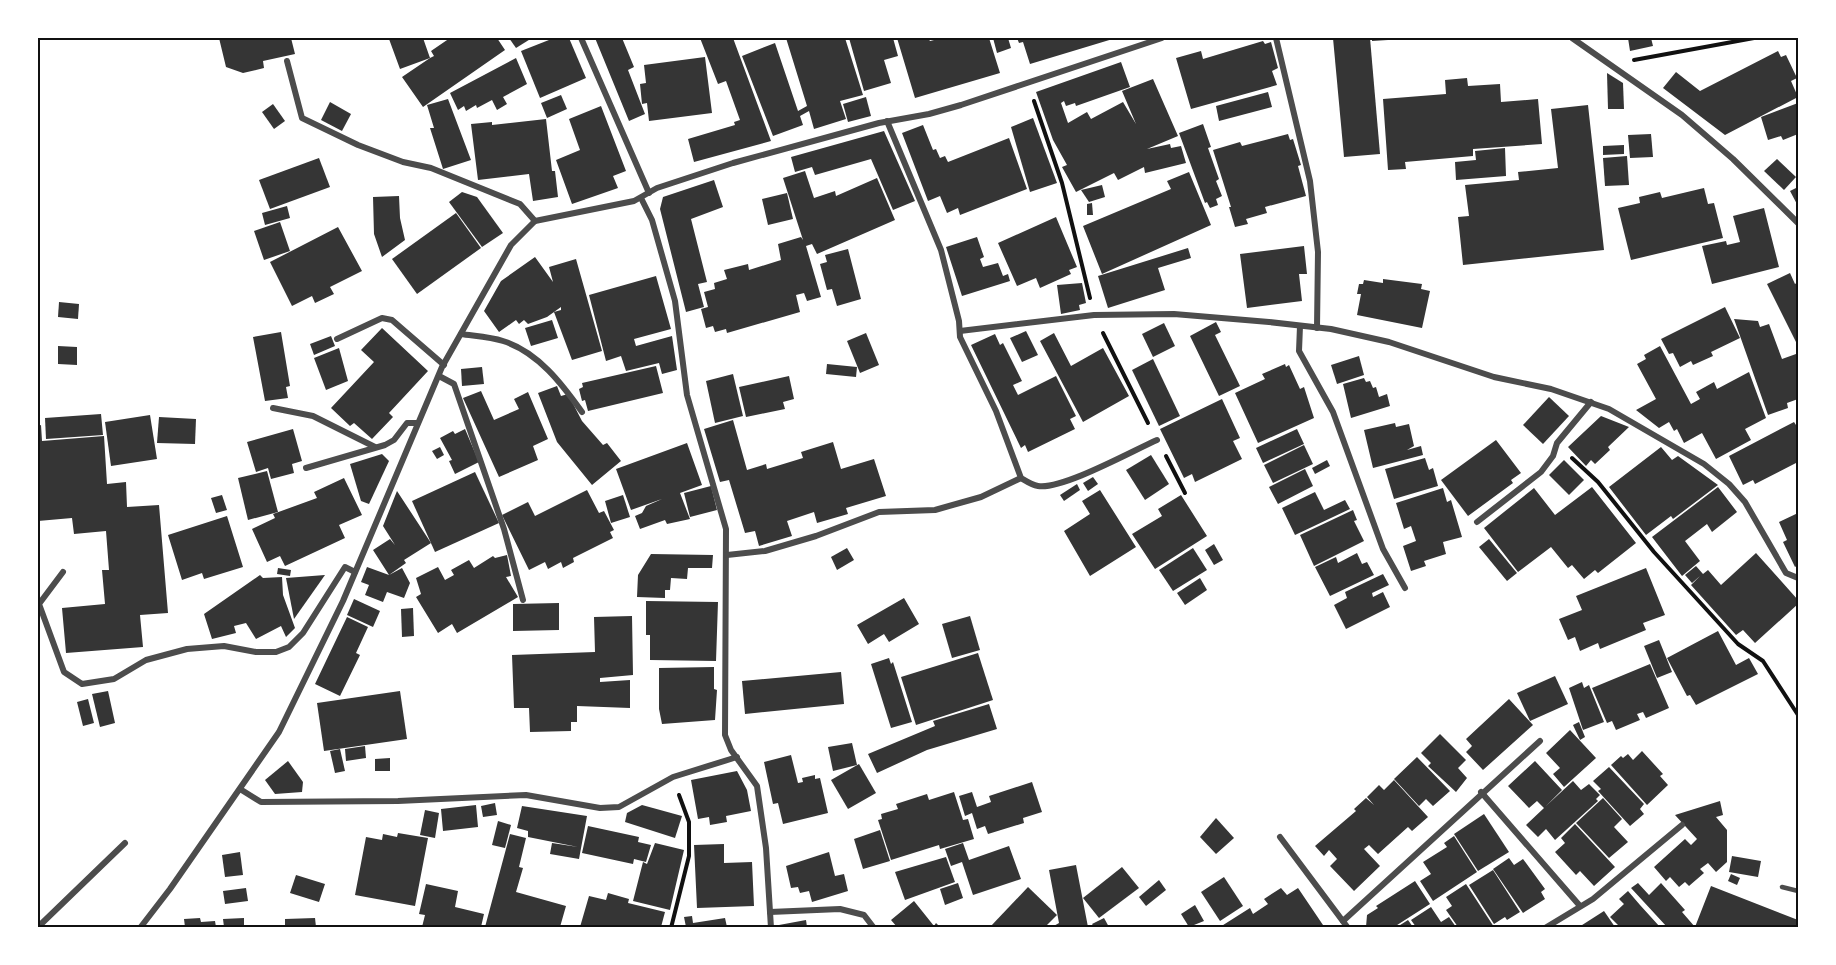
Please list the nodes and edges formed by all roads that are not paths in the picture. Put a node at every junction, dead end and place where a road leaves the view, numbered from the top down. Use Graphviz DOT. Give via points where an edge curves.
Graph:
graph roads {
  1 [pos="581,38"];
  2 [pos="1162,38"];
  3 [pos="1276,38"];
  4 [pos="1572,38"];
  5 [pos="287,61"];
  6 [pos="887,121"];
  7 [pos="649,193"];
  8 [pos="640,198"];
  9 [pos="535,220"];
  10 [pos="1798,223"];
  11 [pos="1300,326"];
  12 [pos="1317,328"];
  13 [pos="960,331"];
  14 [pos="461,334"];
  15 [pos="337,339"];
  16 [pos="444,365"];
  17 [pos="439,376"];
  18 [pos="1591,402"];
  19 [pos="273,408"];
  20 [pos="582,412"];
  21 [pos="417,423"];
  22 [pos="1157,440"];
  23 [pos="376,447"];
  24 [pos="306,468"];
  25 [pos="1021,478"];
  26 [pos="1477,522"];
  27 [pos="728,555"];
  28 [pos="63,572"];
  29 [pos="355,572"];
  30 [pos="1798,578"];
  31 [pos="1405,588"];
  32 [pos="523,600"];
  33 [pos="1540,741"];
  34 [pos="737,757"];
  35 [pos="240,789"];
  36 [pos="1481,792"];
  37 [pos="1682,825"];
  38 [pos="1280,837"];
  39 [pos="125,843"];
  40 [pos="1782,887"];
  41 [pos="1798,891"];
  42 [pos="1580,906"];
  43 [pos="770,912"];
  44 [pos="1343,921"];
  45 [pos="38,927"];
  46 [pos="140,927"];
  47 [pos="771,927"];
  48 [pos="874,927"];
  49 [pos="1348,927"];
  50 [pos="1545,927"];
  1 -- 7 [label="street"];
  2 -- 6 [label="street" via="929,114"];
  3 -- 12 [label="street" via="1310,181 1318,252"];
  4 -- 10 [label="street" via="1682,115"];
  5 -- 9 [label="street" via="302,118 358,145 431,168 520,204"];
  6 -- 7 [label="street" via="733,163"];
  6 -- 13 [label="street" via="941,250"];
  7 -- 8 [label="street"];
  8 -- 9 [label="street"];
  8 -- 27 [label="street" via="658,239 675,301 687,395 726,530"];
  9 -- 14 [label="street" via="511,245"];
  11 -- 12 [label="street"];
  11 -- 13 [label="street" via="1174,314 1094,315"];
  11 -- 31 [label="street" via="1299,351 1333,412 1383,549"];
  12 -- 18 [label="street" via="1389,342 1494,377"];
  13 -- 25 [label="street"];
  14 -- 16 [label="street"];
  14 -- 20 [label="street" via="504,341 534,358 562,383"];
  15 -- 16 [label="street" via="382,318 392,320"];
  16 -- 17 [label="street"];
  17 -- 21 [label="street"];
  17 -- 32 [label="street" via="454,384 504,529"];
  18 -- 26 [label="street" via="1557,443 1541,472"];
  18 -- 30 [label="street" via="1704,464 1729,484 1745,502 1786,573"];
  19 -- 23 [label="street" via="313,416"];
  21 -- 23 [label="street" via="406,423 394,440"];
  21 -- 29 [label="street"];
  22 -- 25 [label="street" via="1049,486 1036,486"];
  23 -- 24 [label="street"];
  25 -- 27 [label="street" via="981,497 935,510 879,512 765,551"];
  27 -- 34 [label="street" via="725,735"];
  28 -- 29 [label="street" via="39,604 64,672 82,684 114,679 146,660 187,649 224,646 276,652 289,647 303,633 345,567"];
  29 -- 35 [label="street" via="279,732"];
  33 -- 36 [label="street"];
  34 -- 35 [label="street" via="673,777 619,807 600,808 526,795 261,802"];
  34 -- 43 [label="street" via="757,786"];
  35 -- 46 [label="street"];
  36 -- 42 [label="street"];
  36 -- 44 [label="street"];
  37 -- 42 [label="street"];
  38 -- 44 [label="street"];
  39 -- 45 [label="street"];
  40 -- 41 [label="lane"];
  42 -- 50 [label="street"];
  43 -- 47 [label="street"];
  43 -- 48 [label="street" via="840,909 864,915"];
  44 -- 49 [label="street"];
}
